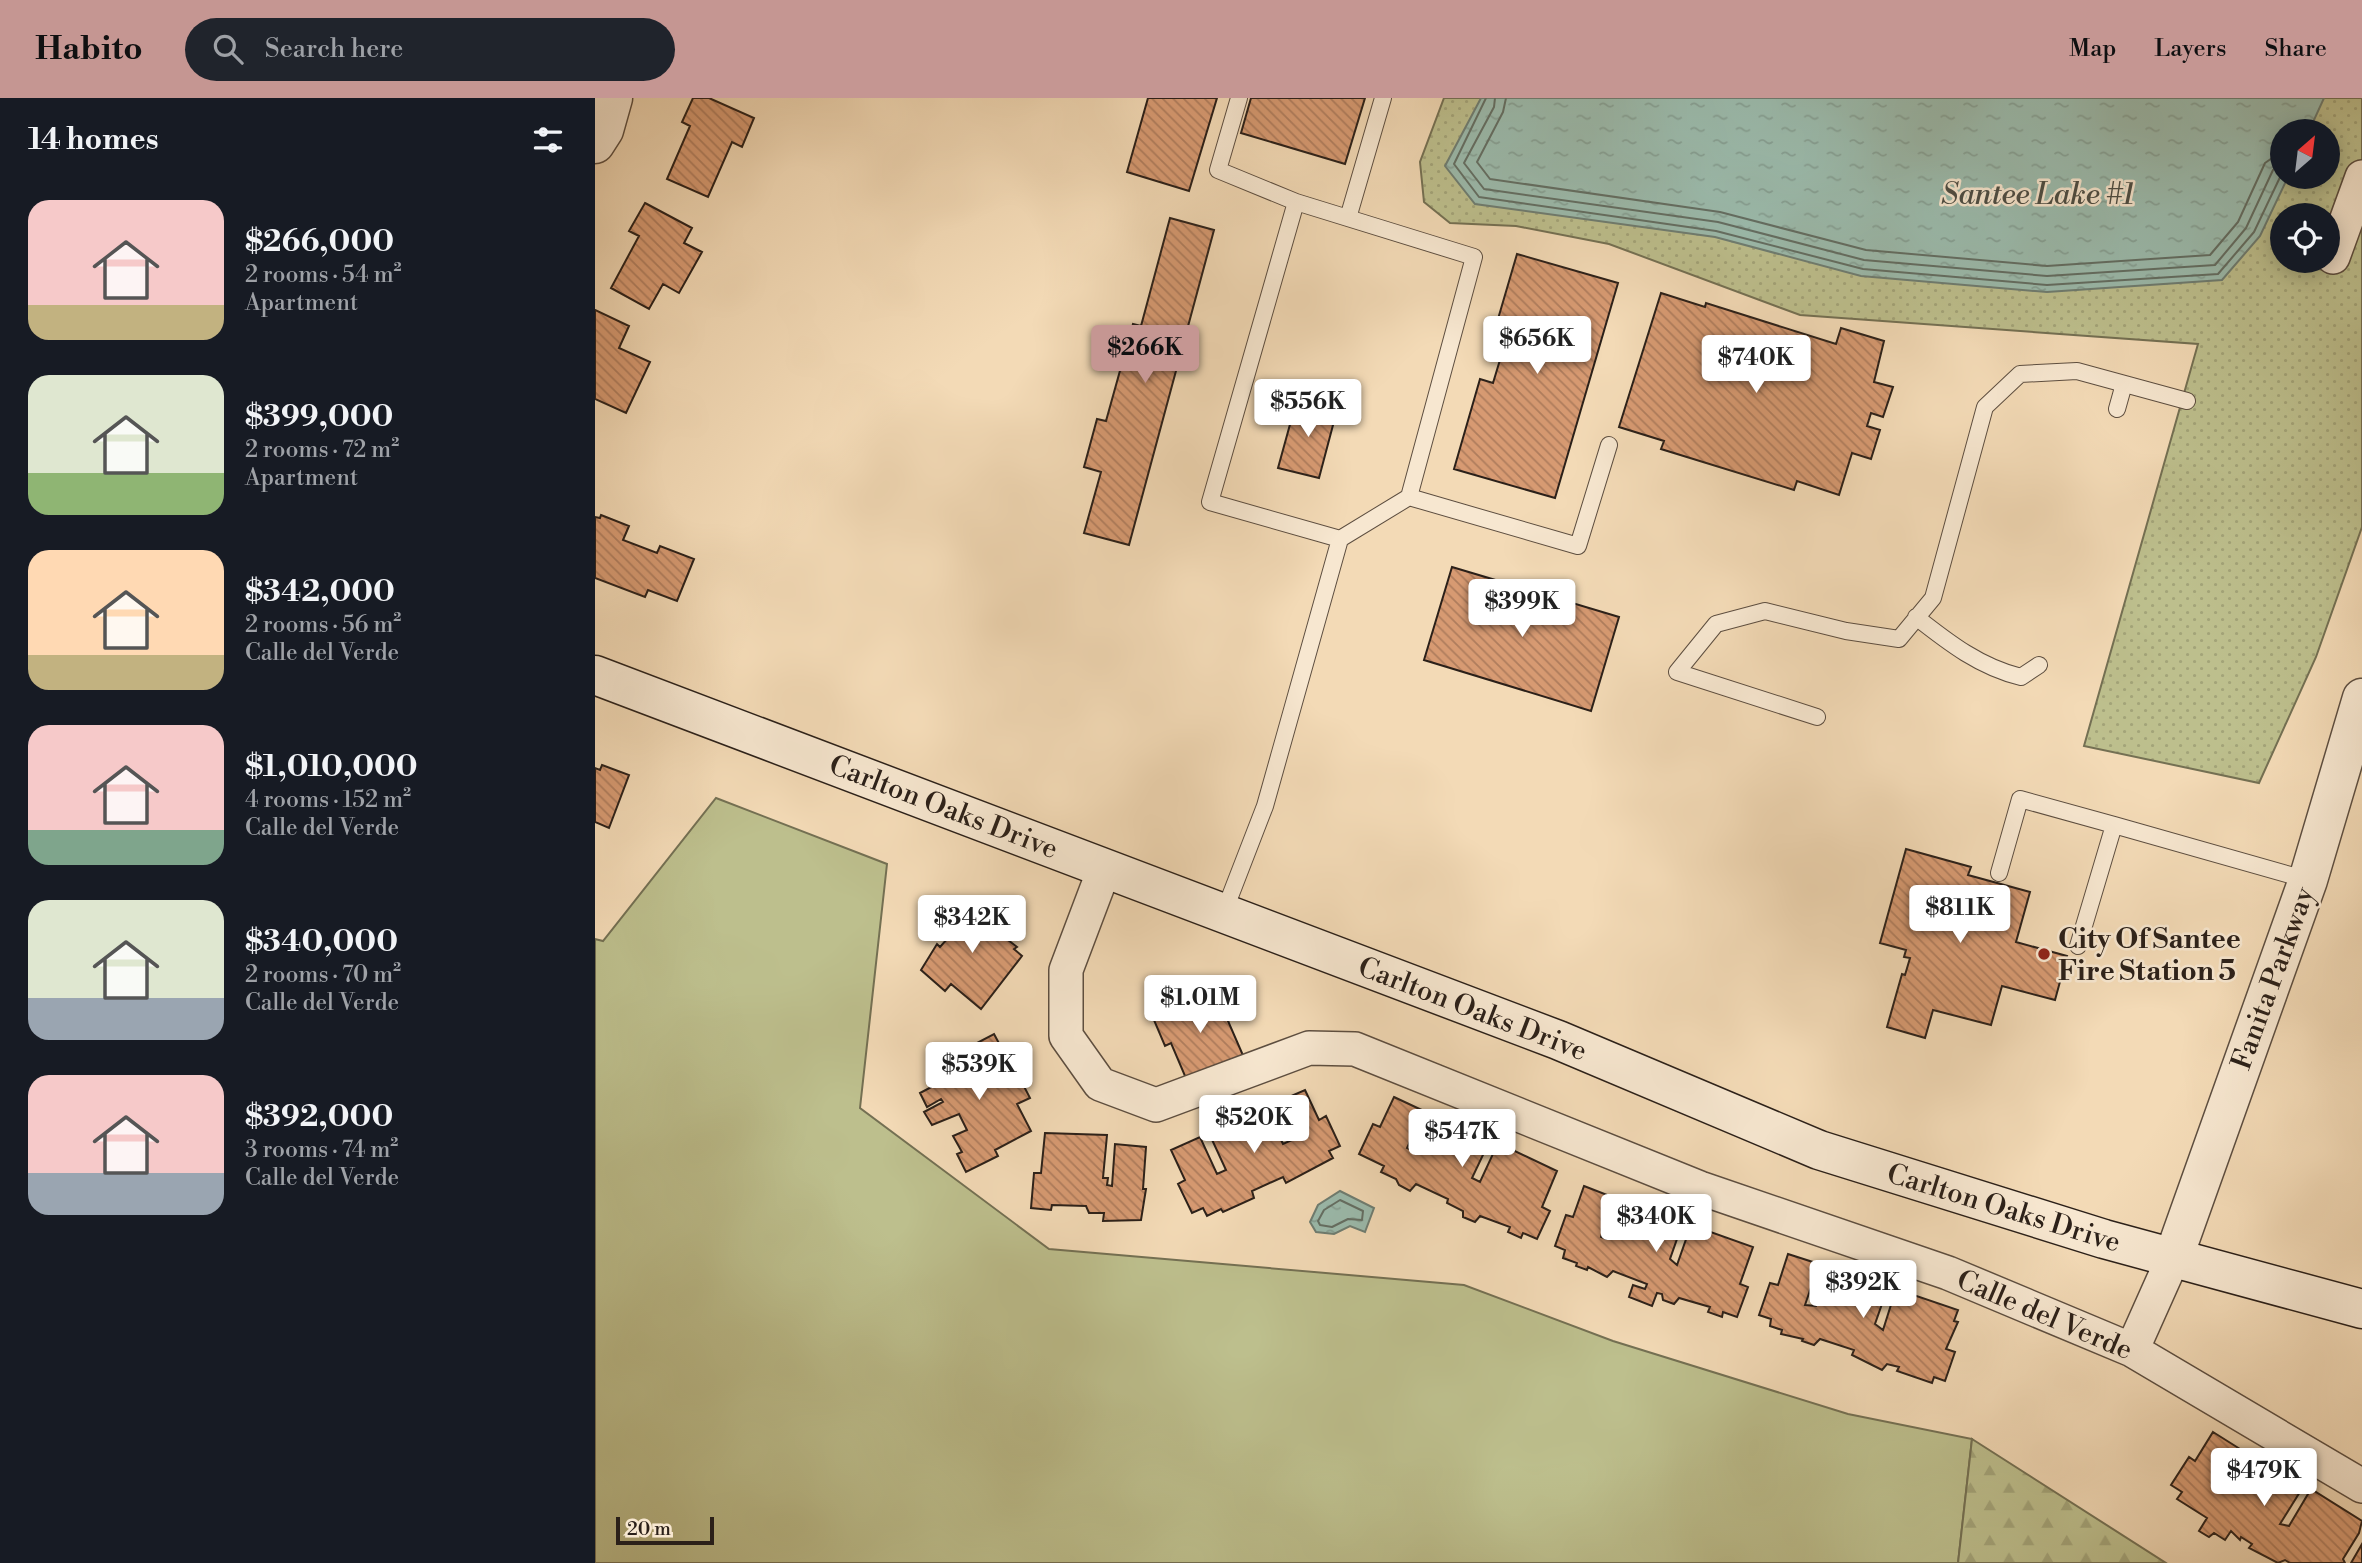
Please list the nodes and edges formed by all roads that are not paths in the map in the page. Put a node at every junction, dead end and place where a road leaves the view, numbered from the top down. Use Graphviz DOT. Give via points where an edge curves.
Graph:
graph roads {
  1 [pos="613,98"];
  2 [pos="1239,98"];
  3 [pos="1383,98"];
  4 [pos="595,145"];
  5 [pos="2362,177"];
  6 [pos="1296,202"];
  7 [pos="1348,218"];
  8 [pos="2340,238"];
  9 [pos="2124,384"];
  10 [pos="2187,401"];
  11 [pos="2117,409"];
  12 [pos="1609,445"];
  13 [pos="1409,496"];
  14 [pos="1340,539"];
  15 [pos="1916,617"];
  16 [pos="2039,665"];
  17 [pos="595,675"];
  18 [pos="2362,698"];
  19 [pos="1817,717"];
  20 [pos="2114,825"];
  21 [pos="1105,867"];
  22 [pos="1999,873"];
  23 [pos="2308,880"];
  24 [pos="1224,912"];
  25 [pos="2078,946"];
  26 [pos="2174,1256"];
  27 [pos="2362,1309"];
  28 [pos="2132,1350"];
  29 [pos="2362,1486"];
  1 -- 4 [label="main road"];
  2 -- 6 [label="lane" via="1218,170"];
  3 -- 7 [label="lane"];
  5 -- 8 [label="street"];
  6 -- 7 [label="lane"];
  6 -- 14 [label="lane" via="1210,502"];
  7 -- 13 [label="lane" via="1474,257"];
  9 -- 10 [label="lane"];
  9 -- 11 [label="lane"];
  9 -- 15 [label="lane" via="2077,370 2020,374 1985,407 1933,598"];
  12 -- 13 [label="lane" via="1578,546"];
  13 -- 14 [label="lane"];
  14 -- 24 [label="lane" via="1265,806"];
  15 -- 16 [label="lane" via="1997,671 2021,677"];
  15 -- 19 [label="lane" via="1899,639 1765,611 1716,624 1677,672"];
  17 -- 21 [label="main road, Carlton Oaks Drive"];
  18 -- 23 [label="main road, Fanita Parkway"];
  20 -- 22 [label="lane" via="2019,799"];
  20 -- 23 [label="lane"];
  20 -- 25 [label="lane"];
  21 -- 24 [label="main road, Carlton Oaks Drive"];
  21 -- 28 [label="street, Calle del Verde" via="1066,970 1066,1036 1100,1084 1156,1104 1309,1048 1356,1049 1700,1188 1948,1273"];
  23 -- 26 [label="main road, Fanita Parkway"];
  24 -- 26 [label="main road, Carlton Oaks Drive" via="1558,1040 1819,1150"];
  26 -- 27 [label="main road, Carlton Oaks Drive"];
  26 -- 28 [label="street"];
  28 -- 29 [label="street, Calle del Verde"];
}
